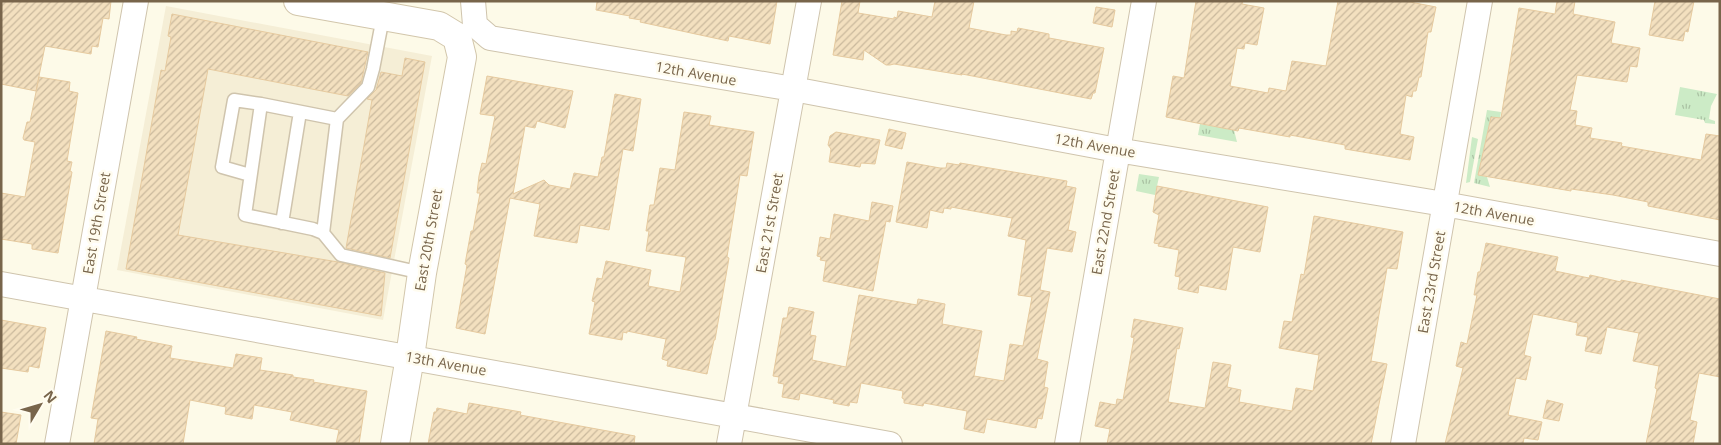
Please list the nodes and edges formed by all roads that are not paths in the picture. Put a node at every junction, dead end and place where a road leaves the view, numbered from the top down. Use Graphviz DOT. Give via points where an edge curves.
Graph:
graph roads {
  1 [pos="136,1"];
  2 [pos="298,1"];
  3 [pos="473,1"];
  4 [pos="809,1"];
  5 [pos="1144,1"];
  6 [pos="1480,1"];
  7 [pos="383,17"];
  8 [pos="466,31"];
  9 [pos="793,89"];
  10 [pos="261,104"];
  11 [pos="300,112"];
  12 [pos="337,119"];
  13 [pos="1118,150"];
  14 [pos="250,175"];
  15 [pos="1444,204"];
  16 [pos="282,223"];
  17 [pos="323,232"];
  18 [pos="1720,254"];
  19 [pos="422,273"];
  20 [pos="1,284"];
  21 [pos="83,298"];
  22 [pos="410,357"];
  23 [pos="734,416"];
  24 [pos="57,444"];
  25 [pos="395,444"];
  26 [pos="729,444"];
  27 [pos="890,444"];
  28 [pos="1067,444"];
  29 [pos="1403,444"];
  1 -- 21 [label="street, East 19th Street"];
  2 -- 7 [label="street, 12th Avenue"];
  3 -- 8 [label="street, East 20th Street"];
  4 -- 9 [label="street, East 21st Street"];
  5 -- 13 [label="street, East 22nd Street"];
  6 -- 15 [label="street, East 23rd Street"];
  7 -- 8 [label="street, 12th Avenue"];
  7 -- 12 [label="lane" via="368,87"];
  8 -- 9 [label="street, 12th Avenue" via="490,38"];
  8 -- 19 [label="street, East 20th Street"];
  9 -- 13 [label="street, 12th Avenue"];
  9 -- 23 [label="street, East 21st Street"];
  10 -- 11 [label="lane"];
  10 -- 14 [label="lane"];
  10 -- 14 [label="lane" via="234,100 222,168"];
  11 -- 12 [label="lane"];
  11 -- 16 [label="lane"];
  12 -- 17 [label="lane"];
  13 -- 15 [label="street, 12th Avenue"];
  13 -- 28 [label="street, East 22nd Street"];
  14 -- 16 [label="lane" via="245,215"];
  15 -- 18 [label="street, 12th Avenue"];
  15 -- 29 [label="street, East 23rd Street"];
  16 -- 17 [label="lane"];
  17 -- 19 [label="lane" via="341,255"];
  19 -- 22 [label="street, East 20th Street"];
  20 -- 21 [label="street, 13th Avenue"];
  21 -- 22 [label="street, 13th Avenue"];
  21 -- 24 [label="street, East 19th Street"];
  22 -- 23 [label="street, 13th Avenue"];
  22 -- 25 [label="street, East 20th Street"];
  23 -- 26 [label="street, East 21st Street"];
  23 -- 27 [label="street, 13th Avenue"];
}
